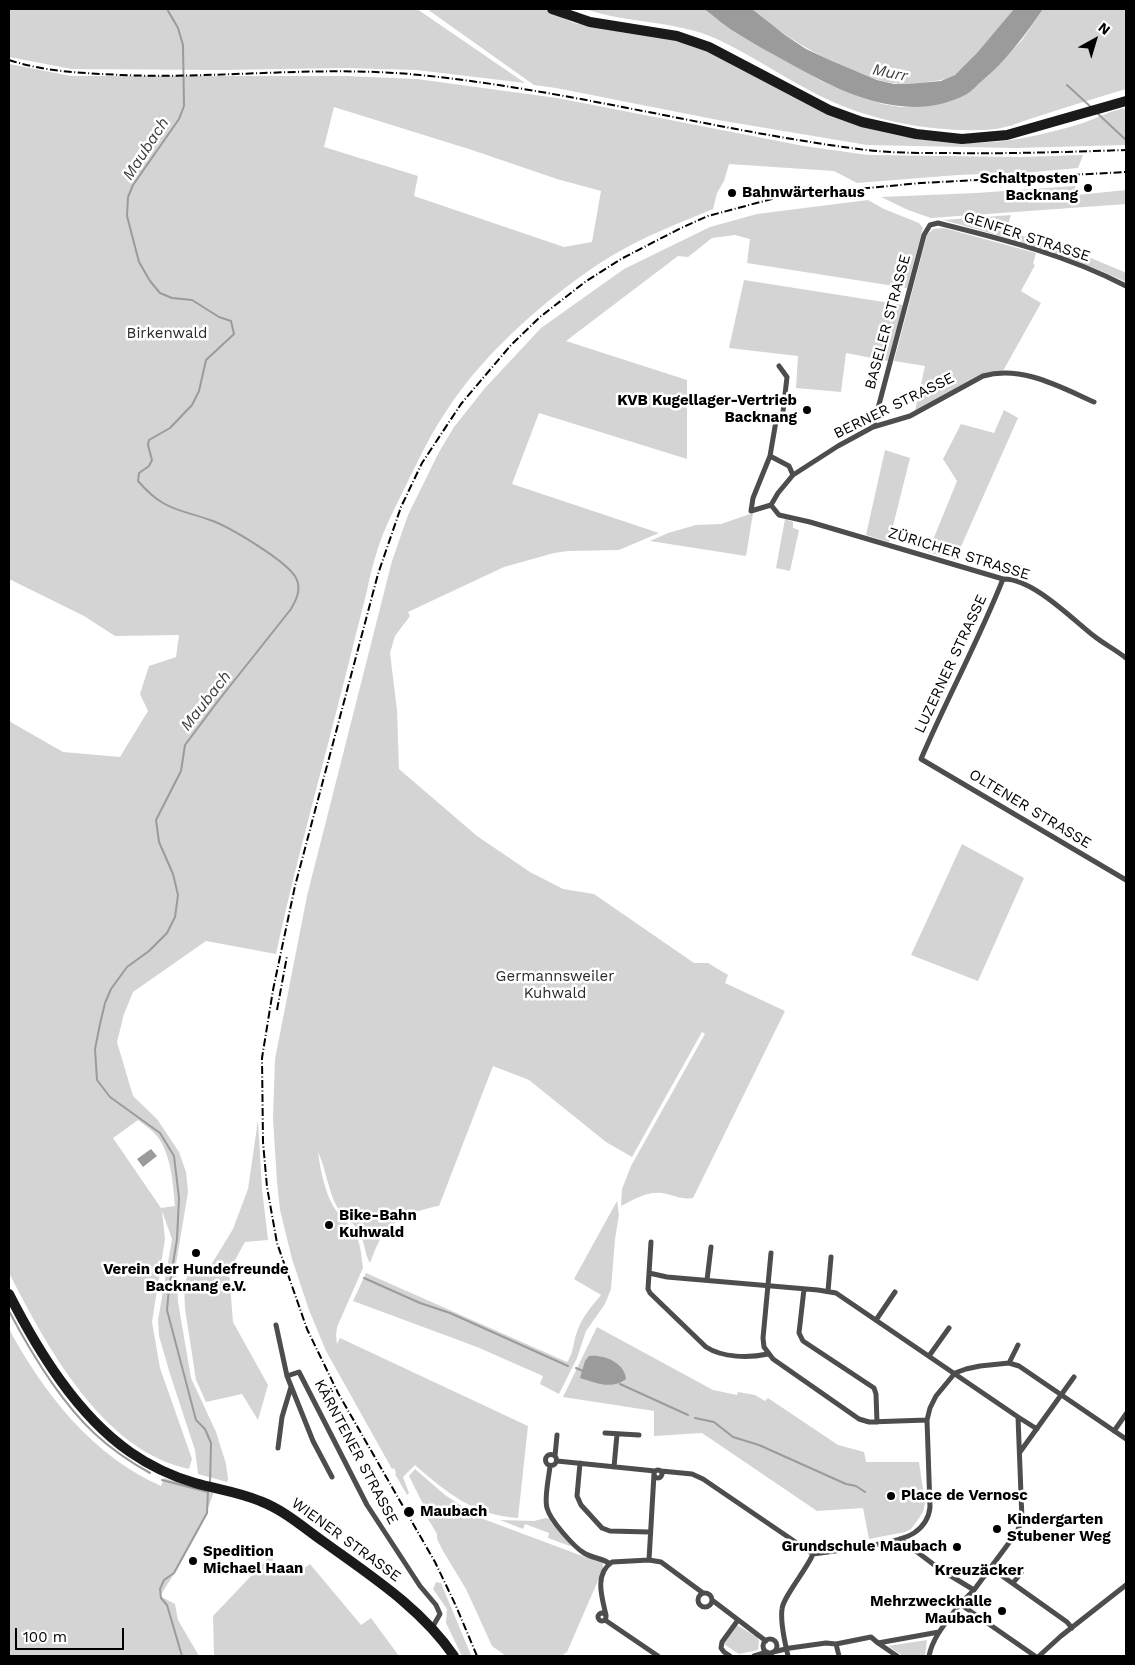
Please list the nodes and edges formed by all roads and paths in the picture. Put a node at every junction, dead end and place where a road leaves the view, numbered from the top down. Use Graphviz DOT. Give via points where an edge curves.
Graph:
graph roads {
  1 [pos="552,9"];
  2 [pos="1126,101"];
  3 [pos="930,225"];
  4 [pos="1126,286"];
  5 [pos="779,366"];
  6 [pos="1094,402"];
  7 [pos="873,427"];
  8 [pos="770,456"];
  9 [pos="794,475"];
  10 [pos="771,506"];
  11 [pos="1003,579"];
  12 [pos="1126,658"];
  13 [pos="921,759"];
  14 [pos="1126,880"];
  15 [pos="651,1242"];
  16 [pos="711,1247"];
  17 [pos="771,1253"];
  18 [pos="831,1257"];
  19 [pos="648,1272"];
  20 [pos="708,1280"];
  21 [pos="768,1285"];
  22 [pos="804,1289"];
  23 [pos="828,1291"];
  24 [pos="895,1292"];
  25 [pos="9,1294"];
  26 [pos="876,1320"];
  27 [pos="276,1325"];
  28 [pos="949,1328"];
  29 [pos="1018,1345"];
  30 [pos="768,1354"];
  31 [pos="929,1356"];
  32 [pos="1009,1363"];
  33 [pos="956,1373"];
  34 [pos="288,1376"];
  35 [pos="1074,1377"];
  36 [pos="291,1387"];
  37 [pos="1061,1395"];
  38 [pos="1126,1414"];
  39 [pos="1018,1417"];
  40 [pos="926,1420"];
  41 [pos="877,1422"];
  42 [pos="1037,1429"];
  43 [pos="1114,1431"];
  44 [pos="604,1433"];
  45 [pos="617,1434"];
  46 [pos="557,1435"];
  47 [pos="639,1435"];
  48 [pos="1126,1439"];
  49 [pos="278,1448"];
  50 [pos="1020,1452"];
  51 [pos="556,1458"];
  52 [pos="580,1464"];
  53 [pos="550,1466"];
  54 [pos="614,1467"];
  55 [pos="656,1472"];
  56 [pos="332,1477"];
  57 [pos="649,1532"];
  58 [pos="900,1539"];
  59 [pos="813,1554"];
  60 [pos="649,1560"];
  61 [pos="609,1563"];
  62 [pos="991,1568"];
  63 [pos="1021,1572"];
  64 [pos="1013,1583"];
  65 [pos="1126,1585"];
  66 [pos="974,1590"];
  67 [pos="703,1593"];
  68 [pos="712,1600"];
  69 [pos="960,1604"];
  70 [pos="738,1620"];
  71 [pos="432,1628"];
  72 [pos="1072,1628"];
  73 [pos="939,1632"];
  74 [pos="766,1641"];
  75 [pos="878,1643"];
  76 [pos="836,1644"];
  77 [pos="787,1649"];
  78 [pos="767,1652"];
  79 [pos="774,1652"];
  80 [pos="454,1656"];
  81 [pos="658,1656"];
  82 [pos="730,1656"];
  83 [pos="754,1656"];
  84 [pos="788,1656"];
  85 [pos="839,1656"];
  86 [pos="897,1656"];
  87 [pos="929,1656"];
  88 [pos="1035,1656"];
  89 [pos="1039,1656"];
  1 -- 2 [label="street" via="590,22 677,36 710,47 828,110 862,122 916,134 962,139 1007,135"];
  3 -- 4 [label="street, GENFER STRASSE" via="938,223 1026,246"];
  3 -- 7 [label="street, BASELER STRASSE" via="924,235"];
  5 -- 8 [label="street" via="786,377 783,412 776,421"];
  6 -- 7 [label="street, BERNER STRASSE" via="1045,380 994,373 910,416"];
  7 -- 9 [label="street, BERNER STRASSE"];
  8 -- 9 [label="street" via="789,466"];
  8 -- 10 [label="street" via="751,511"];
  9 -- 10 [label="street, BERNER STRASSE"];
  10 -- 11 [label="street, ZÜRICHER STRASSE" via="779,515"];
  11 -- 12 [label="street, ZÜRICHER STRASSE" via="1017,581 1036,590"];
  11 -- 13 [label="street, LUZERNER STRASSE"];
  13 -- 14 [label="street, OLTENER STRASSE"];
  15 -- 19 [label="street"];
  16 -- 20 [label="street"];
  17 -- 21 [label="street"];
  18 -- 23 [label="street"];
  19 -- 20 [label="street"];
  19 -- 30 [label="street" via="650,1293 706,1347 732,1355"];
  20 -- 21 [label="street"];
  21 -- 22 [label="street"];
  21 -- 30 [label="street" via="764,1338"];
  22 -- 23 [label="street"];
  22 -- 41 [label="street" via="799,1333 803,1341 874,1388"];
  23 -- 26 [label="street"];
  24 -- 26 [label="street"];
  25 -- 71 [label="street, WIENER STRASSE" via="38,1348 106,1433 129,1451 168,1473 261,1501 285,1514 404,1601"];
  26 -- 31 [label="street"];
  27 -- 34 [label="street, KÄRNTENER STRASSE"];
  28 -- 31 [label="street"];
  29 -- 32 [label="street"];
  30 -- 41 [label="street" via="859,1419"];
  31 -- 33 [label="street"];
  32 -- 33 [label="street"];
  32 -- 37 [label="street" via="1019,1366"];
  33 -- 39 [label="street"];
  33 -- 40 [label="street" via="936,1396"];
  34 -- 36 [label="street, KÄRNTENER STRASSE"];
  34 -- 71 [label="street, KÄRNTENER STRASSE" via="299,1372 369,1508 436,1605 440,1614"];
  35 -- 37 [label="street"];
  36 -- 49 [label="street, KÄRNTENER STRASSE" via="282,1417"];
  36 -- 56 [label="street, KÄRNTENER STRASSE"];
  37 -- 42 [label="street"];
  37 -- 43 [label="street"];
  38 -- 43 [label="street"];
  39 -- 42 [label="street"];
  39 -- 50 [label="street"];
  40 -- 41 [label="street"];
  40 -- 58 [label="street" via="929,1513 918,1530"];
  42 -- 50 [label="street"];
  43 -- 48 [label="street"];
  44 -- 45 [label="street"];
  45 -- 47 [label="street"];
  45 -- 54 [label="street"];
  46 -- 51 [label="street"];
  50 -- 62 [label="street" via="1022,1520"];
  51 -- 52 [label="street"];
  51 -- 53 [label="street" via="555,1464"];
  51 -- 53 [label="street" via="550,1455 546,1458"];
  52 -- 54 [label="street"];
  52 -- 57 [label="street" via="577,1496 602,1528 610,1532"];
  53 -- 61 [label="street" via="546,1507 550,1515 578,1549"];
  54 -- 55 [label="street"];
  55 -- 57 [label="street"];
  55 -- 59 [label="street" via="692,1474 703,1479"];
  57 -- 60 [label="street"];
  58 -- 59 [label="street"];
  58 -- 66 [label="street"];
  59 -- 77 [label="street" via="782,1608"];
  60 -- 61 [label="street"];
  60 -- 67 [label="street" via="661,1562"];
  61 -- 81 [label="street" via="599,1584 606,1617"];
  62 -- 64 [label="street"];
  62 -- 66 [label="street"];
  63 -- 64 [label="street"];
  64 -- 72 [label="street"];
  65 -- 72 [label="street"];
  66 -- 69 [label="street"];
  67 -- 68 [label="street" via="710,1595"];
  67 -- 68 [label="street" via="699,1598 700,1604 708,1606"];
  68 -- 70 [label="street"];
  69 -- 73 [label="street"];
  69 -- 88 [label="street"];
  70 -- 74 [label="street"];
  70 -- 82 [label="street" via="722,1642 721,1648"];
  71 -- 80 [label="street, WIENER STRASSE"];
  72 -- 89 [label="street"];
  73 -- 75 [label="street"];
  73 -- 87 [label="street"];
  74 -- 78 [label="street" via="763,1647"];
  74 -- 79 [label="street" via="776,1643"];
  75 -- 76 [label="street" via="871,1637"];
  75 -- 86 [label="street"];
  76 -- 77 [label="street"];
  76 -- 85 [label="street"];
  77 -- 79 [label="street"];
  77 -- 84 [label="street"];
  78 -- 79 [label="street"];
  78 -- 83 [label="street"];
}
